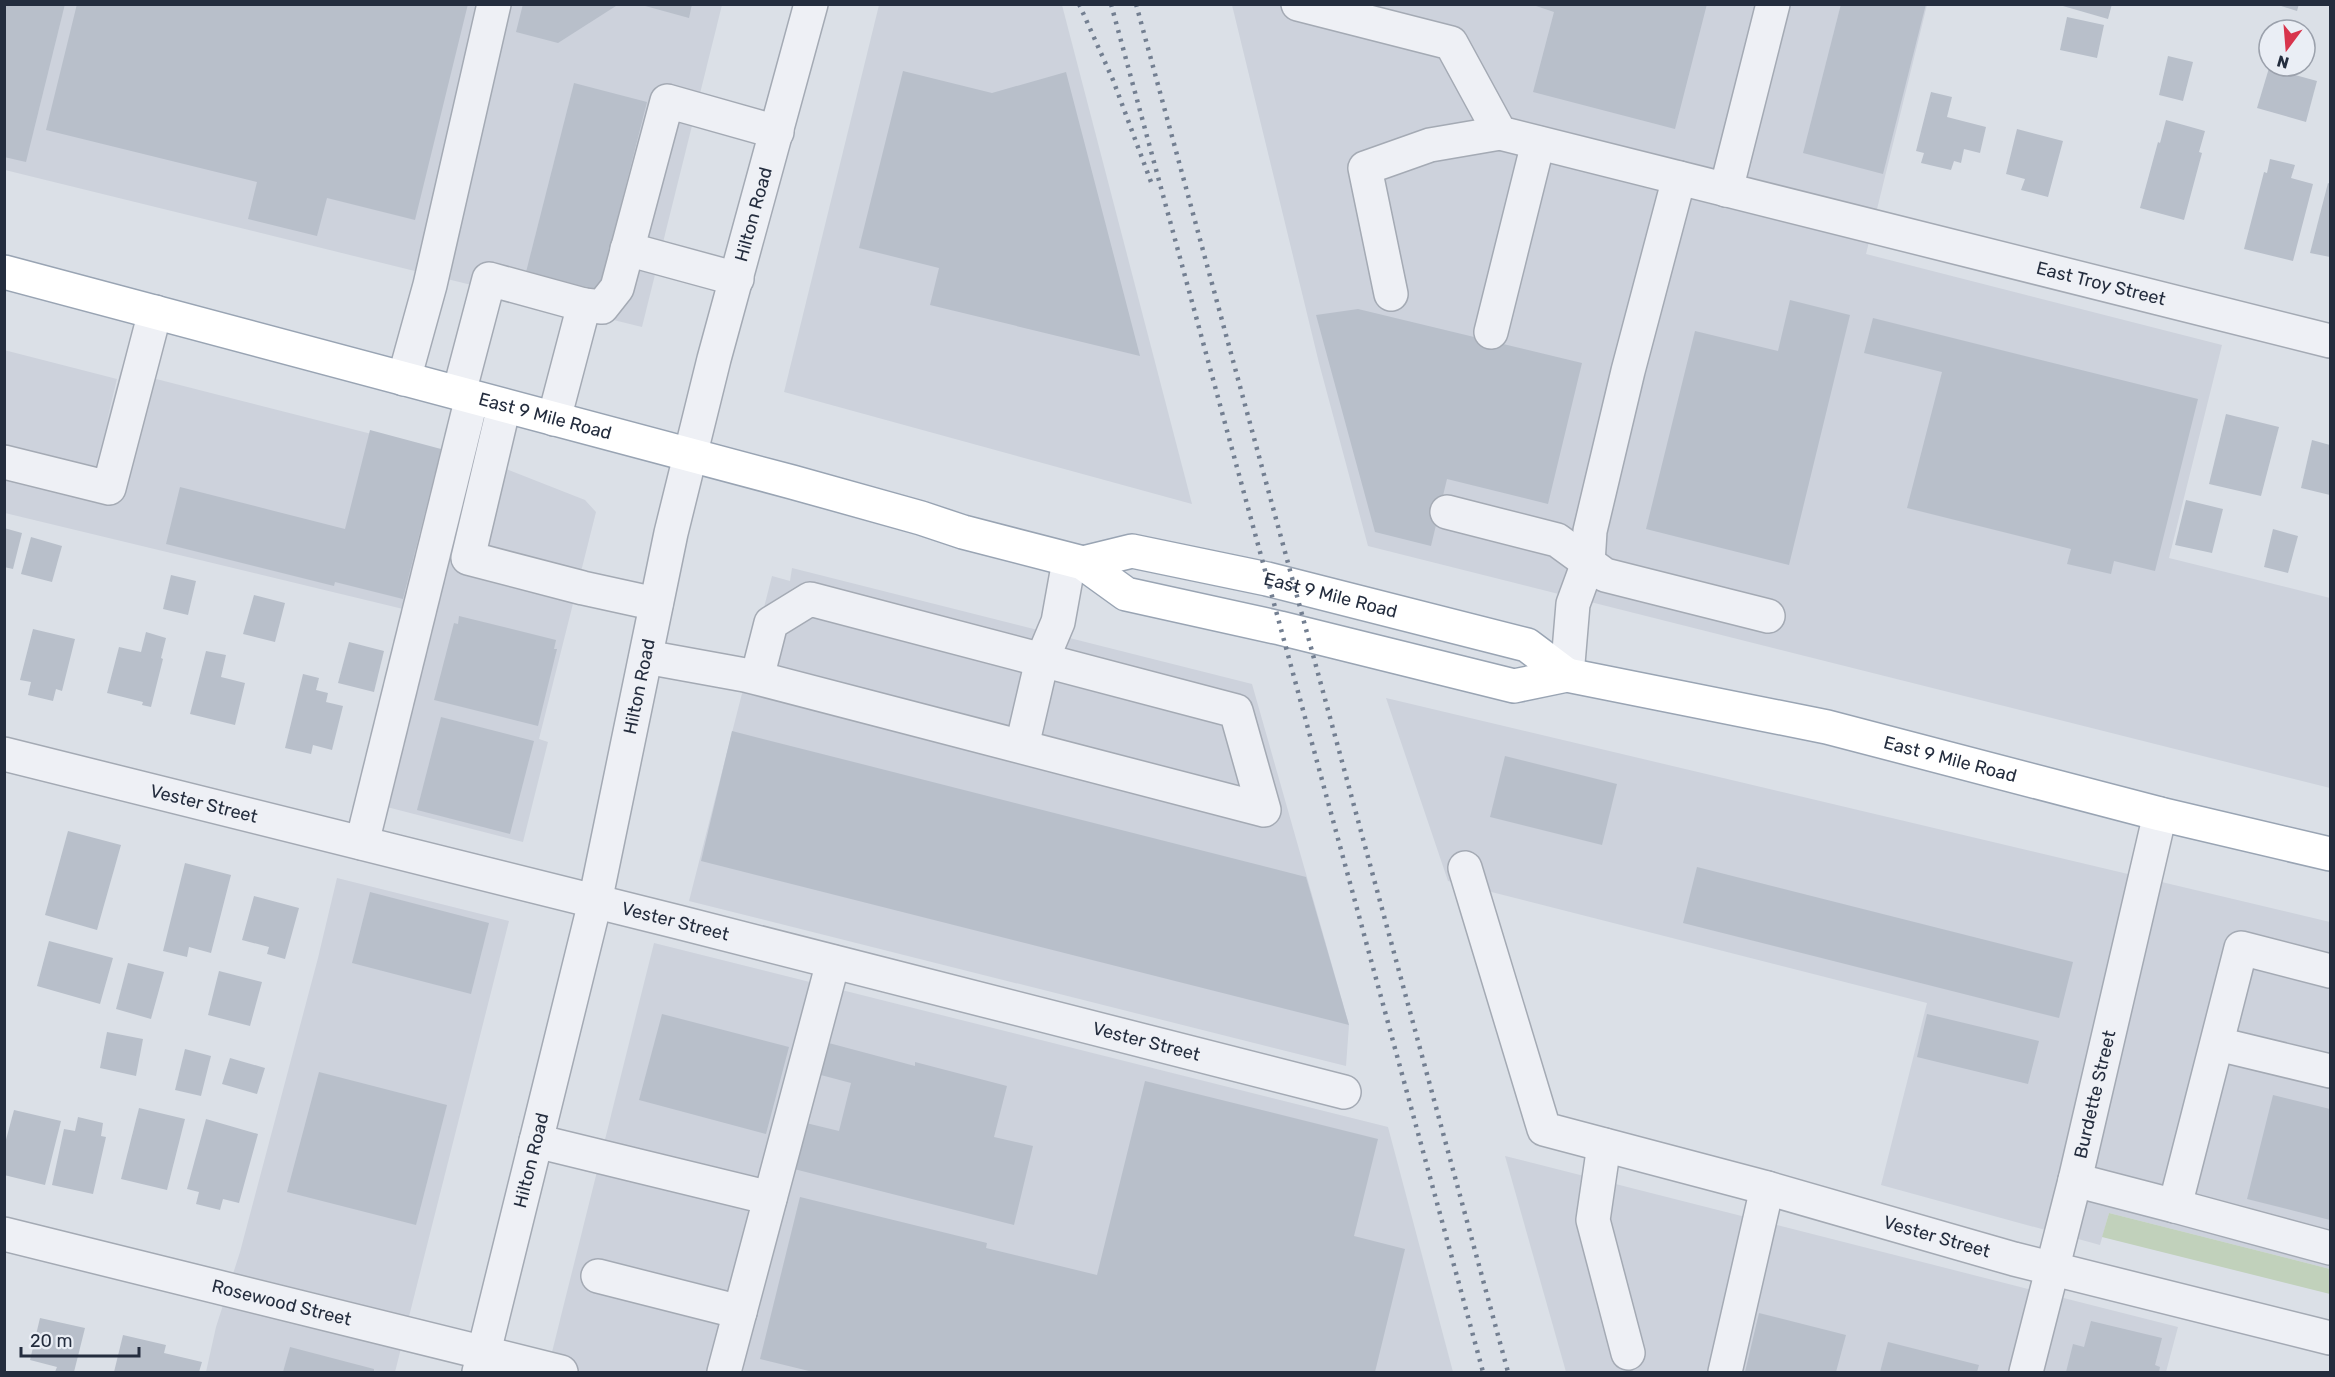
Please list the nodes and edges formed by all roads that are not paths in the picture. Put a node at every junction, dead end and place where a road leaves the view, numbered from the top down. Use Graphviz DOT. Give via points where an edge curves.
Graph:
graph roads {
  1 [pos="494,4"];
  2 [pos="812,4"];
  3 [pos="1299,4"];
  4 [pos="1773,4"];
  5 [pos="777,132"];
  6 [pos="1500,133"];
  7 [pos="1538,143"];
  8 [pos="1679,178"];
  9 [pos="1726,190"];
  10 [pos="627,249"];
  11 [pos="4,272"];
  12 [pos="737,279"];
  13 [pos="1391,294"];
  14 [pos="584,305"];
  15 [pos="155,312"];
  16 [pos="1491,332"];
  17 [pos="2331,341"];
  18 [pos="404,379"];
  19 [pos="465,395"];
  20 [pos="504,406"];
  21 [pos="554,419"];
  22 [pos="690,456"];
  23 [pos="4,462"];
  24 [pos="1447,512"];
  25 [pos="1076,562"];
  26 [pos="1588,563"];
  27 [pos="656,604"];
  28 [pos="1768,616"];
  29 [pos="646,657"];
  30 [pos="1042,660"];
  31 [pos="1567,675"];
  32 [pos="757,678"];
  33 [pos="1022,746"];
  34 [pos="4,754"];
  35 [pos="2160,814"];
  36 [pos="362,843"];
  37 [pos="2331,854"];
  38 [pos="1465,868"];
  39 [pos="595,902"];
  40 [pos="833,962"];
  41 [pos="2331,971"];
  42 [pos="2218,1044"];
  43 [pos="2331,1071"];
  44 [pos="1344,1092"];
  45 [pos="536,1141"];
  46 [pos="1604,1145"];
  47 [pos="2075,1180"];
  48 [pos="1767,1188"];
  49 [pos="770,1198"];
  50 [pos="2175,1206"];
  51 [pos="4,1234"];
  52 [pos="2331,1248"];
  53 [pos="2051,1268"];
  54 [pos="598,1276"];
  55 [pos="740,1312"];
  56 [pos="2331,1338"];
  57 [pos="1628,1353"];
  58 [pos="482,1363"];
  59 [pos="561,1372"];
  60 [pos="724,1372"];
  61 [pos="1725,1372"];
  62 [pos="2026,1372"];
  1 -- 18 [label="street" via="430,285"];
  2 -- 5 [label="street, Hilton Road"];
  3 -- 6 [label="street" via="1451,43"];
  4 -- 9 [label="street"];
  5 -- 10 [label="street" via="667,101"];
  5 -- 12 [label="street, Hilton Road"];
  6 -- 7 [label="street, East Troy Street"];
  6 -- 13 [label="street" via="1430,145 1365,168"];
  7 -- 8 [label="street, East Troy Street"];
  7 -- 16 [label="street"];
  8 -- 9 [label="street, East Troy Street"];
  8 -- 26 [label="street" via="1590,531"];
  9 -- 17 [label="street, East Troy Street"];
  10 -- 12 [label="street"];
  10 -- 14 [label="street" via="617,288 602,307"];
  11 -- 15 [label="main road, East 9 Mile Road"];
  12 -- 22 [label="street, Hilton Road"];
  14 -- 19 [label="street" via="489,279"];
  14 -- 21 [label="street"];
  15 -- 18 [label="main road, East 9 Mile Road"];
  15 -- 23 [label="street" via="109,488"];
  18 -- 19 [label="main road, East 9 Mile Road"];
  19 -- 20 [label="main road, East 9 Mile Road"];
  19 -- 36 [label="street"];
  20 -- 21 [label="main road, East 9 Mile Road"];
  20 -- 27 [label="street" via="468,558"];
  21 -- 22 [label="main road, East 9 Mile Road"];
  22 -- 25 [label="main road, East 9 Mile Road"];
  22 -- 27 [label="street, Hilton Road"];
  24 -- 26 [label="street" via="1557,540"];
  25 -- 30 [label="street"];
  25 -- 31 [label="main road, East 9 Mile Road" via="1126,594 1514,686"];
  25 -- 31 [label="main road, East 9 Mile Road" via="1132,551 1276,581 1527,645"];
  26 -- 28 [label="street" via="1605,575"];
  26 -- 31 [label="street" via="1573,604"];
  27 -- 29 [label="street, Hilton Road"];
  29 -- 32 [label="street"];
  29 -- 39 [label="street, Hilton Road"];
  30 -- 32 [label="street" via="810,599 771,623"];
  30 -- 33 [label="street"];
  30 -- 33 [label="street" via="1236,711 1264,810"];
  31 -- 35 [label="main road, East 9 Mile Road" via="1827,727"];
  32 -- 33 [label="street"];
  34 -- 36 [label="street, Vester Street"];
  35 -- 37 [label="main road, East 9 Mile Road"];
  35 -- 47 [label="street, Burdette Street"];
  36 -- 39 [label="street, Vester Street"];
  38 -- 46 [label="street, Vester Street" via="1544,1129"];
  39 -- 40 [label="street, Vester Street"];
  39 -- 45 [label="street, Hilton Road"];
  40 -- 44 [label="street, Vester Street"];
  40 -- 49 [label="street"];
  41 -- 42 [label="street" via="2241,948"];
  42 -- 43 [label="street"];
  42 -- 50 [label="street"];
  45 -- 49 [label="street"];
  45 -- 58 [label="street, Hilton Road"];
  46 -- 48 [label="street, Vester Street"];
  46 -- 57 [label="street" via="1593,1220"];
  47 -- 50 [label="street"];
  47 -- 53 [label="street, Burdette Street"];
  48 -- 53 [label="street, Vester Street"];
  48 -- 61 [label="street"];
  49 -- 55 [label="street"];
  50 -- 52 [label="street"];
  51 -- 58 [label="street, Rosewood Street"];
  53 -- 56 [label="street, Vester Street"];
  53 -- 62 [label="street, Burdette Street"];
  54 -- 55 [label="street"];
  55 -- 60 [label="street"];
  58 -- 59 [label="street, Rosewood Street"];
}
